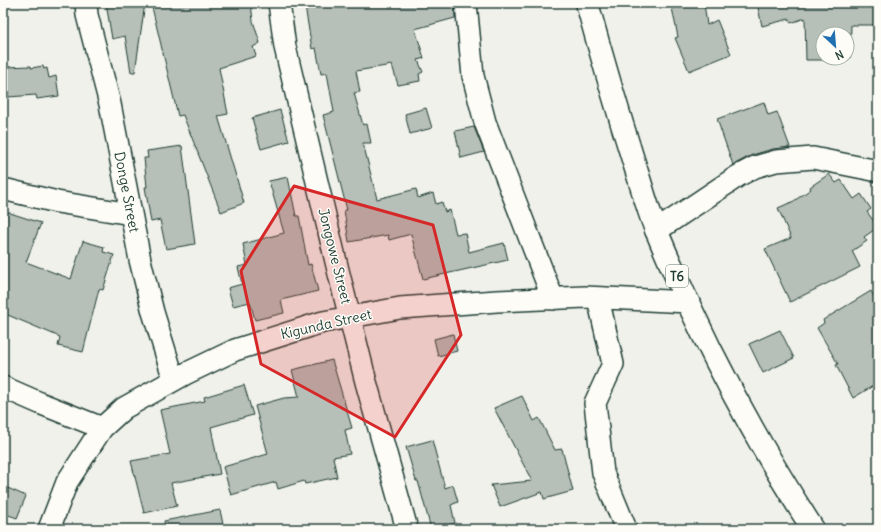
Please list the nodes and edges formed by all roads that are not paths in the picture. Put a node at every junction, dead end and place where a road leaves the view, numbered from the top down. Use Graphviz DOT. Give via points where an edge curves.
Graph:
graph roads {
  1 [pos="86,3"];
  2 [pos="279,3"];
  3 [pos="466,3"];
  4 [pos="587,3"];
  5 [pos="878,171"];
  6 [pos="3,189"];
  7 [pos="132,214"];
  8 [pos="656,231"];
  9 [pos="598,298"];
  10 [pos="553,299"];
  11 [pos="689,302"];
  12 [pos="350,318"];
  13 [pos="174,380"];
  14 [pos="3,386"];
  15 [pos="102,428"];
  16 [pos="49,529"];
  17 [pos="407,529"];
  18 [pos="626,529"];
  19 [pos="813,529"];
  1 -- 7 [label="street, Donge Street"];
  2 -- 12 [label="street, Jongowe Street" via="285,47"];
  3 -- 10 [label="street" via="473,76 486,122"];
  4 -- 8 [label="highway, T6" via="608,83"];
  5 -- 8 [label="street" via="813,158 776,161 755,167 738,176"];
  6 -- 7 [label="street" via="57,202"];
  7 -- 13 [label="street, Donge Street" via="153,312"];
  8 -- 11 [label="highway, T6"];
  9 -- 10 [label="street, Kigunda Street"];
  9 -- 11 [label="street, Kigunda Street"];
  9 -- 18 [label="street" via="613,364 595,404 603,473"];
  10 -- 12 [label="street, Kigunda Street" via="400,308"];
  11 -- 19 [label="highway, T6" via="741,411"];
  12 -- 13 [label="street, Kigunda Street" via="296,330 235,350"];
  12 -- 17 [label="street, Jongowe Street"];
  13 -- 15 [label="street, Kigunda Street" via="124,408"];
  14 -- 15 [label="street"];
  15 -- 16 [label="street, Kigunda Street" via="67,482"];
}
